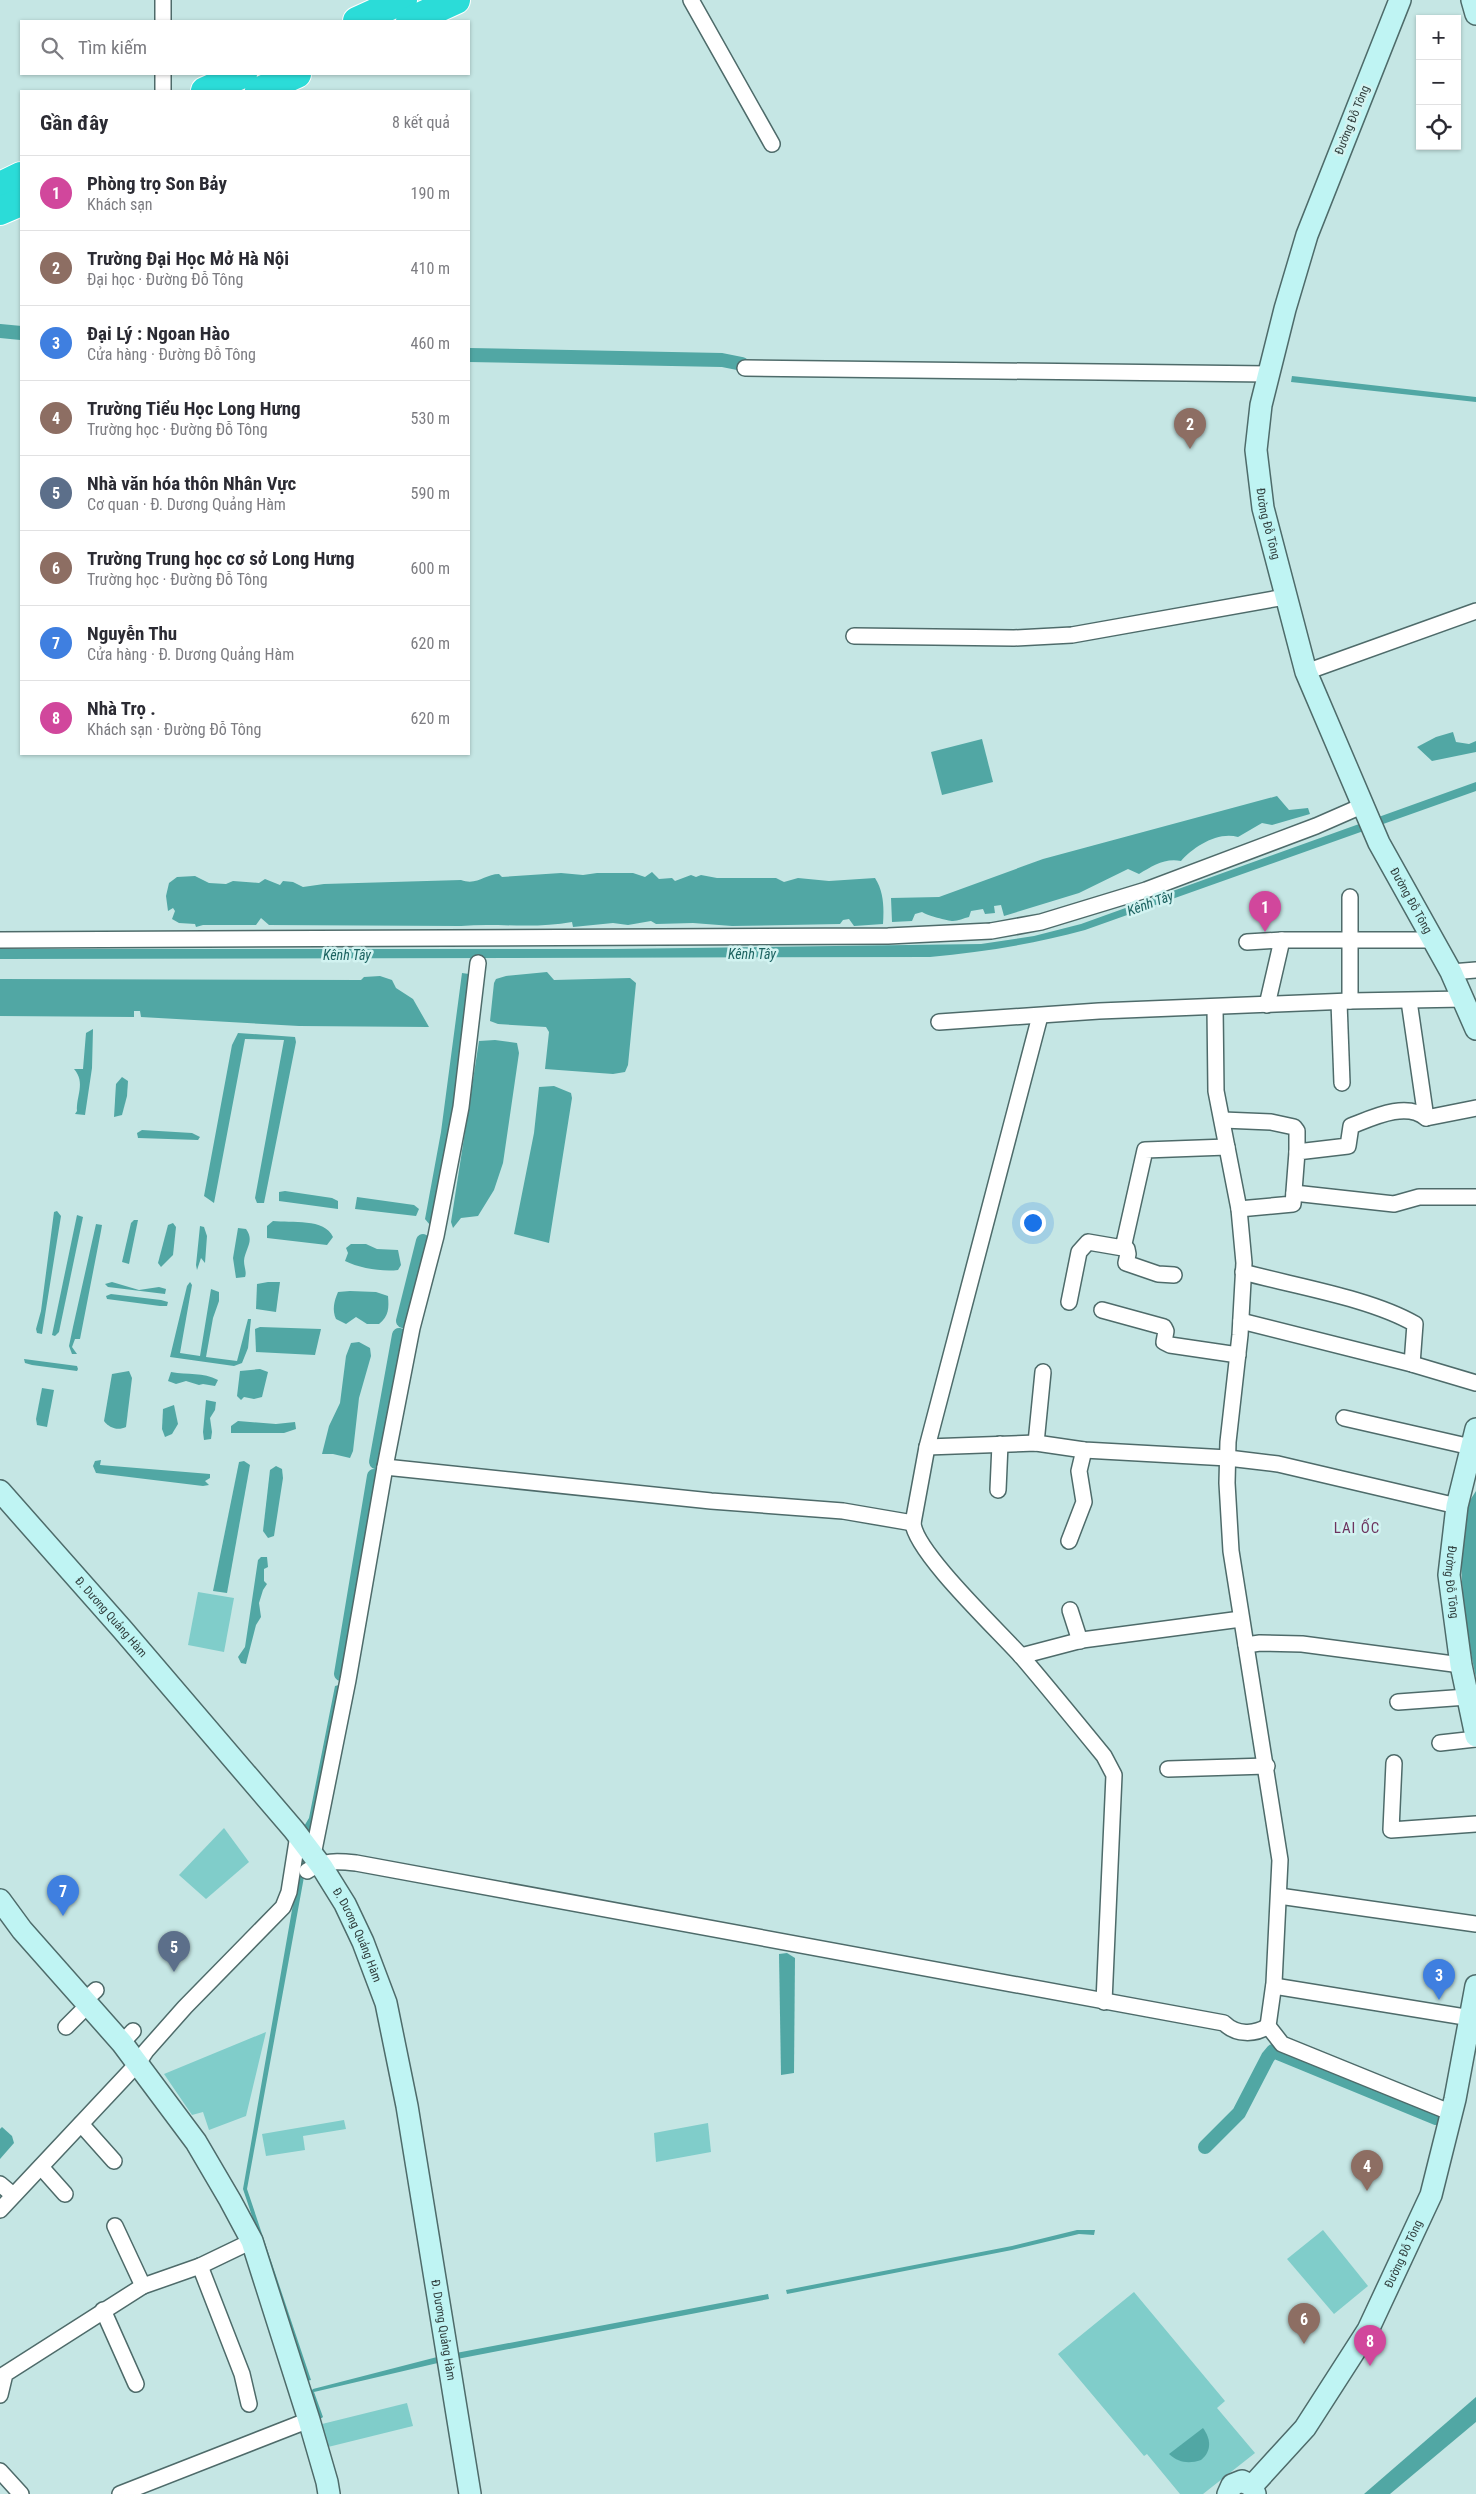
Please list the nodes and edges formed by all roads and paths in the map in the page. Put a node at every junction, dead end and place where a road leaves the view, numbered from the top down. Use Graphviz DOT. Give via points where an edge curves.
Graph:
graph roads {
  1 [pos="163,0"];
  2 [pos="403,0"];
  3 [pos="456,0"];
  4 [pos="691,0"];
  5 [pos="1400,0"];
  6 [pos="1472,0"];
  7 [pos="368,12"];
  8 [pos="1476,14"];
  9 [pos="163,20"];
  10 [pos="412,20"];
  11 [pos="163,75"];
  12 [pos="241,75"];
  13 [pos="295,75"];
  14 [pos="163,90"];
  15 [pos="208,90"];
  16 [pos="261,90"];
  17 [pos="772,144"];
  18 [pos="20,176"];
  19 [pos="0,186"];
  20 [pos="20,202"];
  21 [pos="0,211"];
  22 [pos="745,368"];
  23 [pos="1269,374"];
  24 [pos="1285,597"];
  25 [pos="1476,611"];
  26 [pos="854,636"];
  27 [pos="1306,672"];
  28 [pos="1364,806"];
  29 [pos="1350,897"];
  30 [pos="1351,938"];
  31 [pos="0,940"];
  32 [pos="1282,940"];
  33 [pos="1434,940"];
  34 [pos="1247,942"];
  35 [pos="478,963"];
  36 [pos="1476,970"];
  37 [pos="1451,972"];
  38 [pos="1465,999"];
  39 [pos="1409,1001"];
  40 [pos="1344,1002"];
  41 [pos="1267,1005"];
  42 [pos="1215,1007"];
  43 [pos="1040,1016"];
  44 [pos="939,1022"];
  45 [pos="1476,1029"];
  46 [pos="1342,1083"];
  47 [pos="1476,1108"];
  48 [pos="1426,1118"];
  49 [pos="1223,1120"];
  50 [pos="1227,1147"];
  51 [pos="1296,1152"];
  52 [pos="1294,1193"];
  53 [pos="1476,1197"];
  54 [pos="1238,1209"];
  55 [pos="1124,1248"];
  56 [pos="1243,1272"];
  57 [pos="1174,1275"];
  58 [pos="1069,1302"];
  59 [pos="1102,1310"];
  60 [pos="1241,1322"];
  61 [pos="1238,1355"];
  62 [pos="1412,1364"];
  63 [pos="1043,1372"];
  64 [pos="1476,1383"];
  65 [pos="1344,1418"];
  66 [pos="1474,1440"];
  67 [pos="1036,1443"];
  68 [pos="1000,1444"];
  69 [pos="928,1447"];
  70 [pos="1084,1450"];
  71 [pos="1228,1458"];
  72 [pos="384,1467"];
  73 [pos="998,1490"];
  74 [pos="0,1491"];
  75 [pos="1457,1506"];
  76 [pos="913,1522"];
  77 [pos="1069,1542"];
  78 [pos="1070,1610"];
  79 [pos="1241,1619"];
  80 [pos="1080,1641"];
  81 [pos="1246,1645"];
  82 [pos="1021,1656"];
  83 [pos="1461,1665"];
  84 [pos="1467,1697"];
  85 [pos="1398,1702"];
  86 [pos="1476,1737"];
  87 [pos="1440,1743"];
  88 [pos="1394,1763"];
  89 [pos="1267,1766"];
  90 [pos="1168,1769"];
  91 [pos="1476,1824"];
  92 [pos="298,1835"];
  93 [pos="313,1863"];
  94 [pos="1279,1896"];
  95 [pos="0,1900"];
  96 [pos="1476,1924"];
  97 [pos="1274,1986"];
  98 [pos="1476,1986"];
  99 [pos="90,1998"];
  100 [pos="1104,2002"];
  101 [pos="1471,2018"];
  102 [pos="1268,2026"];
  103 [pos="66,2027"];
  104 [pos="1471,2043"];
  105 [pos="138,2063"];
  106 [pos="1452,2113"];
  107 [pos="80,2124"];
  108 [pos="114,2162"];
  109 [pos="41,2167"];
  110 [pos="0,2184"];
  111 [pos="65,2194"];
  112 [pos="13,2196"];
  113 [pos="0,2210"];
  114 [pos="115,2226"];
  115 [pos="252,2241"];
  116 [pos="200,2266"];
  117 [pos="143,2286"];
  118 [pos="103,2310"];
  119 [pos="3,2370"];
  120 [pos="136,2384"];
  121 [pos="0,2395"];
  122 [pos="249,2404"];
  123 [pos="309,2420"];
  124 [pos="0,2471"];
  125 [pos="1253,2490"];
  126 [pos="21,2494"];
  127 [pos="120,2494"];
  128 [pos="329,2494"];
  129 [pos="470,2494"];
  130 [pos="1228,2494"];
  1 -- 9 [label="street"];
  2 -- 7 [label="highway"];
  3 -- 10 [label="highway"];
  4 -- 17 [label="street"];
  5 -- 23 [label="main road, Đường Đỗ Tông" via="1307,235"];
  6 -- 8 [label="main road"];
  11 -- 14 [label="street"];
  12 -- 15 [label="highway"];
  13 -- 16 [label="highway"];
  18 -- 19 [label="highway"];
  20 -- 21 [label="highway"];
  22 -- 23 [label="street"];
  23 -- 24 [label="main road, Đường Đỗ Tông" via="1261,405 1256,450 1262,508"];
  24 -- 26 [label="street" via="1072,635 1014,638"];
  24 -- 27 [label="main road, Đường Đỗ Tông"];
  25 -- 27 [label="street"];
  27 -- 28 [label="main road, Đường Đỗ Tông"];
  28 -- 31 [label="street" via="1146,890 1041,922 991,931 888,936"];
  28 -- 33 [label="main road, Đường Đỗ Tông" via="1379,843"];
  29 -- 30 [label="street"];
  30 -- 32 [label="street"];
  30 -- 33 [label="street"];
  30 -- 40 [label="street"];
  32 -- 34 [label="street"];
  32 -- 41 [label="street"];
  33 -- 37 [label="main road, Đường Đỗ Tông"];
  35 -- 72 [label="street" via="461,1108"];
  36 -- 37 [label="street"];
  37 -- 38 [label="main road, Đường Đỗ Tông"];
  38 -- 39 [label="street"];
  38 -- 45 [label="main road, Đường Đỗ Tông"];
  39 -- 40 [label="street"];
  39 -- 48 [label="street"];
  40 -- 41 [label="street"];
  40 -- 46 [label="street"];
  41 -- 42 [label="street"];
  42 -- 43 [label="street"];
  42 -- 49 [label="street" via="1216,1091"];
  43 -- 44 [label="street"];
  43 -- 69 [label="street"];
  47 -- 48 [label="street"];
  48 -- 51 [label="street" via="1421,1114 1400,1112 1383,1114 1351,1126 1348,1146"];
  49 -- 50 [label="street"];
  49 -- 51 [label="street" via="1271,1122 1294,1127 1297,1131"];
  50 -- 54 [label="street"];
  50 -- 55 [label="street" via="1145,1150"];
  51 -- 52 [label="street"];
  52 -- 53 [label="street" via="1394,1204 1419,1197"];
  52 -- 54 [label="street" via="1293,1204"];
  54 -- 56 [label="street"];
  55 -- 57 [label="street" via="1128,1254 1126,1263 1158,1274"];
  55 -- 58 [label="street" via="1088,1242 1079,1252"];
  56 -- 60 [label="street"];
  56 -- 62 [label="street" via="1404,1318 1415,1324"];
  59 -- 61 [label="street" via="1164,1327 1164,1342 1170,1344"];
  60 -- 61 [label="street"];
  60 -- 62 [label="street"];
  61 -- 71 [label="street"];
  62 -- 64 [label="street"];
  63 -- 67 [label="street"];
  65 -- 66 [label="street"];
  66 -- 75 [label="main road, Đường Đỗ Tông"];
  67 -- 68 [label="street"];
  67 -- 70 [label="street"];
  68 -- 69 [label="street"];
  68 -- 73 [label="street"];
  69 -- 76 [label="street"];
  70 -- 71 [label="street"];
  70 -- 77 [label="street" via="1079,1471 1084,1502"];
  71 -- 75 [label="street" via="1278,1464"];
  71 -- 79 [label="street" via="1226,1483 1231,1551"];
  72 -- 76 [label="street" via="711,1501 843,1511"];
  72 -- 93 [label="street"];
  74 -- 92 [label="main road, Đ. Dương Quảng Hàm"];
  75 -- 83 [label="main road, Đường Đỗ Tông" via="1449,1575"];
  76 -- 82 [label="street" via="920,1542 951,1581"];
  78 -- 80 [label="street"];
  79 -- 80 [label="street"];
  79 -- 81 [label="street"];
  80 -- 82 [label="street"];
  81 -- 83 [label="street" via="1302,1644"];
  81 -- 89 [label="street"];
  82 -- 100 [label="street" via="1104,1756 1114,1775"];
  83 -- 84 [label="main road, Đường Đỗ Tông"];
  84 -- 85 [label="street"];
  84 -- 86 [label="main road, Đường Đỗ Tông"];
  86 -- 87 [label="street"];
  88 -- 91 [label="street" via="1391,1830"];
  89 -- 90 [label="street"];
  89 -- 94 [label="street" via="1280,1860"];
  92 -- 93 [label="main road, Đ. Dương Quảng Hàm"];
  92 -- 105 [label="street" via="289,1892 283,1907 185,2007"];
  93 -- 100 [label="street" via="356,1863"];
  93 -- 129 [label="main road, Đ. Dương Quảng Hàm" via="345,1904 386,2003 407,2106"];
  94 -- 96 [label="street"];
  94 -- 97 [label="street"];
  95 -- 99 [label="main road" via="22,1930"];
  97 -- 101 [label="street"];
  97 -- 102 [label="street"];
  98 -- 101 [label="main road, Đường Đỗ Tông"];
  99 -- 103 [label="street"];
  99 -- 105 [label="main road" via="128,2037"];
  100 -- 102 [label="street" via="1224,2023 1249,2034"];
  101 -- 104 [label="main road, Đường Đỗ Tông"];
  102 -- 106 [label="street" via="1282,2044"];
  104 -- 106 [label="main road, Đường Đỗ Tông"];
  105 -- 107 [label="street"];
  105 -- 115 [label="main road" via="196,2142"];
  106 -- 125 [label="main road, Đường Đỗ Tông" via="1431,2195 1368,2330 1305,2428"];
  107 -- 108 [label="street"];
  107 -- 109 [label="street"];
  109 -- 111 [label="street"];
  109 -- 112 [label="street"];
  110 -- 112 [label="street"];
  112 -- 113 [label="street"];
  114 -- 117 [label="street"];
  115 -- 116 [label="street"];
  115 -- 123 [label="main road"];
  116 -- 117 [label="street"];
  116 -- 122 [label="street" via="242,2374"];
  117 -- 118 [label="street"];
  118 -- 119 [label="street"];
  118 -- 120 [label="street"];
  119 -- 121 [label="street"];
  123 -- 127 [label="street"];
  123 -- 128 [label="main road"];
  124 -- 126 [label="street"];
  125 -- 130 [label="main road" via="1246,2482 1238,2482"];
}
